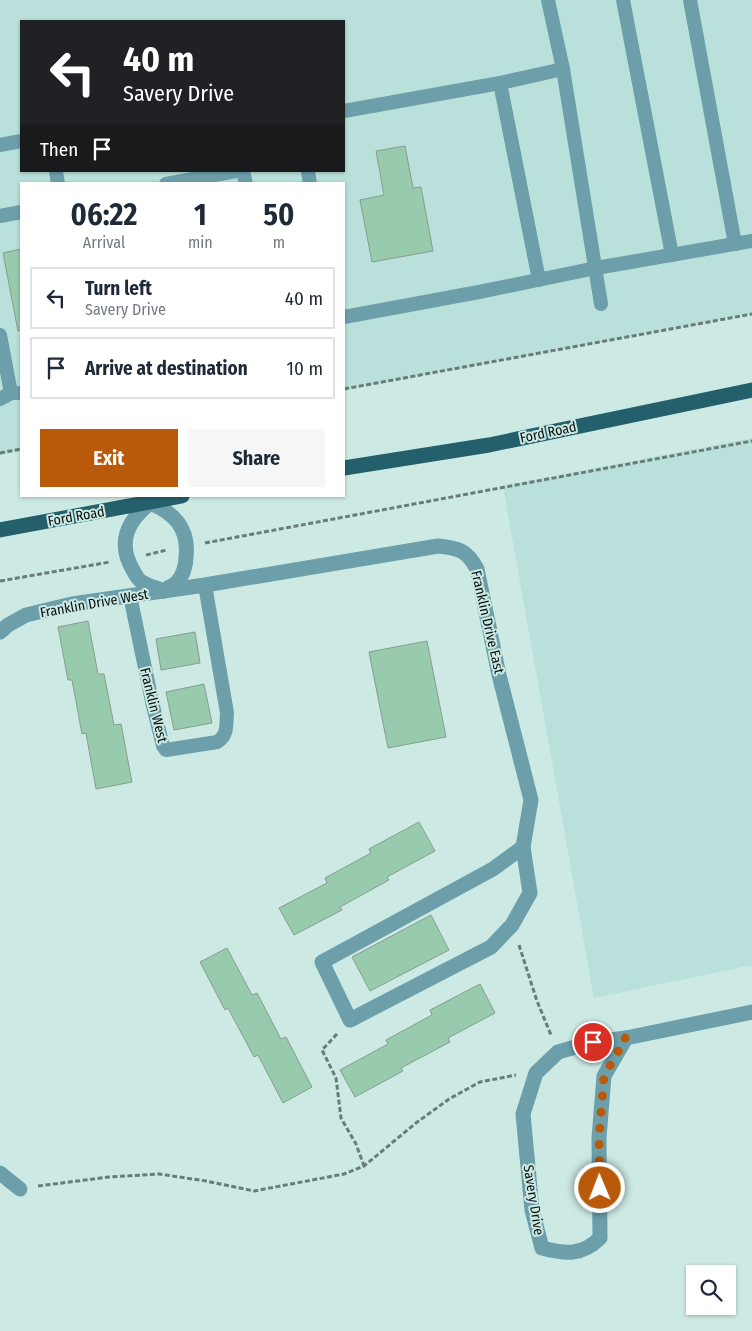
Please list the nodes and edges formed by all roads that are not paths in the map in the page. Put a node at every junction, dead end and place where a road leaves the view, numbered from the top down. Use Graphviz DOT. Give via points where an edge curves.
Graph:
graph roads {
  1 [pos="548,0"];
  2 [pos="623,0"];
  3 [pos="690,0"];
  4 [pos="562,69"];
  5 [pos="500,82"];
  6 [pos="345,111"];
  7 [pos="20,141"];
  8 [pos="0,145"];
  9 [pos="231,172"];
  10 [pos="177,182"];
  11 [pos="20,212"];
  12 [pos="0,216"];
  13 [pos="752,241"];
  14 [pos="735,244"];
  15 [pos="672,255"];
  16 [pos="596,268"];
  17 [pos="539,280"];
  18 [pos="601,304"];
  19 [pos="345,317"];
  20 [pos="0,334"];
  21 [pos="752,390"];
  22 [pos="11,395"];
  23 [pos="345,468"];
  24 [pos="177,497"];
  25 [pos="150,503"];
  26 [pos="0,530"];
  27 [pos="205,585"];
  28 [pos="163,591"];
  29 [pos="130,596"];
  30 [pos="0,632"];
  31 [pos="523,847"];
  32 [pos="752,1012"];
  33 [pos="626,1038"];
  34 [pos="0,1173"];
  35 [pos="20,1189"];
  1 -- 4 [label="lane"];
  2 -- 15 [label="lane"];
  3 -- 14 [label="lane"];
  4 -- 5 [label="lane"];
  4 -- 16 [label="lane"];
  5 -- 6 [label="lane"];
  5 -- 17 [label="lane"];
  7 -- 8 [label="lane"];
  9 -- 10 [label="lane"];
  11 -- 12 [label="lane"];
  13 -- 14 [label="lane"];
  14 -- 15 [label="lane"];
  15 -- 16 [label="lane"];
  16 -- 17 [label="lane"];
  16 -- 18 [label="lane"];
  17 -- 19 [label="lane"];
  20 -- 22 [label="lane"];
  21 -- 23 [label="main road, Ford Road" via="489,445"];
  24 -- 25 [label="main road, Ford Road"];
  25 -- 26 [label="main road, Ford Road"];
  25 -- 28 [label="street" via="176,519 184,531 187,546 186,565 178,582"];
  25 -- 28 [label="street" via="137,513 129,527 125,543 127,559 140,582"];
  27 -- 28 [label="street, Franklin Drive East"];
  27 -- 29 [label="lane, Franklin West" via="226,730 217,742 166,750 153,706"];
  27 -- 31 [label="street, Franklin Drive East" via="438,546 450,547 470,556 477,569 531,800"];
  28 -- 29 [label="street, Franklin Drive West"];
  29 -- 30 [label="street, Franklin Drive West" via="72,604 26,615"];
  31 -- 31 [label="street, Franklin Drive East" via="493,869 322,962 350,1020 491,948 512,925 530,893"];
  32 -- 33 [label="street, Savery Drive"];
  33 -- 33 [label="street, Savery Drive" via="604,1076 599,1138 600,1238 591,1247 578,1251 561,1253 542,1248 532,1210 523,1114 536,1074 558,1052 593,1042"];
  34 -- 35 [label="street"];
}
